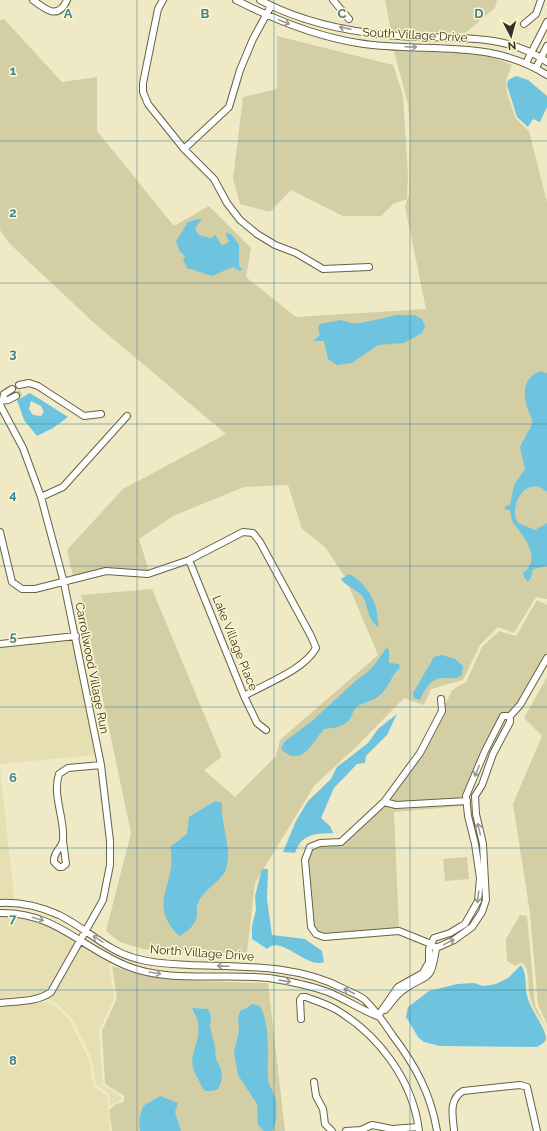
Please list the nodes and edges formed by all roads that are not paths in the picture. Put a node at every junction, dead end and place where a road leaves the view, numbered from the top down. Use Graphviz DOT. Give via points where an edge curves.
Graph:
graph roads {
  1 [pos="33,0"];
  2 [pos="67,0"];
  3 [pos="163,0"];
  4 [pos="236,0"];
  5 [pos="260,0"];
  6 [pos="333,0"];
  7 [pos="541,0"];
  8 [pos="271,6"];
  9 [pos="265,15"];
  10 [pos="349,18"];
  11 [pos="547,22"];
  12 [pos="524,24"];
  13 [pos="547,46"];
  14 [pos="532,52"];
  15 [pos="541,58"];
  16 [pos="547,62"];
  17 [pos="526,63"];
  18 [pos="536,68"];
  19 [pos="547,75"];
  20 [pos="184,149"];
  21 [pos="369,267"];
  22 [pos="22,387"];
  23 [pos="12,389"];
  24 [pos="16,396"];
  25 [pos="1,402"];
  26 [pos="101,414"];
  27 [pos="127,416"];
  28 [pos="41,497"];
  29 [pos="0,532"];
  30 [pos="189,560"];
  31 [pos="64,583"];
  32 [pos="76,636"];
  33 [pos="0,644"];
  34 [pos="547,658"];
  35 [pos="244,696"];
  36 [pos="441,699"];
  37 [pos="510,716"];
  38 [pos="266,730"];
  39 [pos="485,751"];
  40 [pos="493,754"];
  41 [pos="101,765"];
  42 [pos="467,801"];
  43 [pos="384,802"];
  44 [pos="63,841"];
  45 [pos="0,903"];
  46 [pos="10,903"];
  47 [pos="0,913"];
  48 [pos="9,913"];
  49 [pos="85,931"];
  50 [pos="80,940"];
  51 [pos="430,944"];
  52 [pos="436,948"];
  53 [pos="0,1003"];
  54 [pos="378,1016"];
  55 [pos="301,1019"];
  56 [pos="314,1082"];
  57 [pos="418,1129"];
  58 [pos="332,1131"];
  59 [pos="346,1131"];
  60 [pos="437,1131"];
  61 [pos="454,1131"];
  62 [pos="538,1131"];
  1 -- 2 [label="street" via="47,11 54,12 60,10"];
  3 -- 20 [label="street" via="158,9 143,92 148,104"];
  4 -- 9 [label="street, South Village Drive"];
  5 -- 8 [label="street, South Village Drive"];
  6 -- 10 [label="street"];
  7 -- 12 [label="street" via="536,14"];
  8 -- 9 [label="street"];
  14 -- 8 [label="street, South Village Drive, one-way" via="486,40 359,31 307,20"];
  9 -- 17 [label="street, South Village Drive, one-way" via="305,30 358,43 483,50"];
  9 -- 20 [label="street" via="240,70 229,107"];
  11 -- 14 [label="street"];
  13 -- 15 [label="street"];
  14 -- 15 [label="street, South Village Drive"];
  14 -- 17 [label="street"];
  15 -- 16 [label="street, South Village Drive"];
  15 -- 18 [label="street"];
  17 -- 18 [label="street, South Village Drive"];
  18 -- 19 [label="street, South Village Drive"];
  20 -- 21 [label="street" via="214,179 240,220 257,234 322,269"];
  22 -- 26 [label="street" via="29,382 38,386 84,416"];
  23 -- 25 [label="street" via="4,394"];
  24 -- 25 [label="street"];
  25 -- 28 [label="street, Carrollwood Village Run" via="23,448"];
  27 -- 28 [label="street" via="63,488"];
  28 -- 31 [label="street, Carrollwood Village Run"];
  29 -- 31 [label="street" via="12,582 22,589"];
  30 -- 31 [label="street" via="148,574 106,571"];
  30 -- 35 [label="street, Lake Village Place"];
  30 -- 35 [label="street" via="243,532 253,533 316,648 311,657 289,672"];
  31 -- 32 [label="street, Carrollwood Village Run"];
  32 -- 33 [label="street"];
  32 -- 41 [label="street, Carrollwood Village Run"];
  34 -- 37 [label="street" via="520,705"];
  35 -- 38 [label="street, Lake Village Place" via="257,723"];
  36 -- 43 [label="street" via="442,711 420,753"];
  37 -- 39 [label="street" via="503,716"];
  37 -- 40 [label="street" via="510,722"];
  39 -- 40 [label="street"];
  39 -- 42 [label="street, one-way" via="466,796"];
  52 -- 40 [label="street, one-way" via="454,940 472,927 486,900 483,844 475,796 482,785"];
  41 -- 44 [label="street" via="68,768 59,774 56,784"];
  41 -- 49 [label="street, Carrollwood Village Run" via="110,841 110,865 103,900"];
  42 -- 43 [label="street" via="396,805"];
  42 -- 51 [label="street, one-way" via="480,878 478,901 465,924 450,933 434,938"];
  43 -- 51 [label="street" via="341,842 310,847 305,860 310,927 316,934 324,937 399,931"];
  45 -- 46 [label="street, North Village Drive"];
  46 -- 48 [label="street"];
  46 -- 49 [label="street, North Village Drive" via="41,908 60,915"];
  47 -- 48 [label="street, North Village Drive"];
  48 -- 50 [label="street, North Village Drive, one-way" via="55,924"];
  49 -- 50 [label="street, Carrollwood Village Run"];
  54 -- 49 [label="street, North Village Drive, one-way" via="365,1000 332,983 295,972 268,968 162,964 138,959 112,948"];
  50 -- 53 [label="street, Carrollwood Village Run" via="51,992 45,997"];
  50 -- 54 [label="street, North Village Drive, one-way" via="107,957 136,970 161,974 267,978 293,982 328,992"];
  51 -- 52 [label="street"];
  51 -- 54 [label="street" via="429,962 423,973 398,987"];
  52 -- 54 [label="street" via="428,977 402,991"];
  54 -- 60 [label="street, North Village Drive" via="420,1076 429,1096"];
  55 -- 57 [label="street" via="300,1000 306,997 334,1009 361,1027 382,1048 399,1072 411,1098"];
  56 -- 58 [label="street" via="325,1124"];
  57 -- 59 [label="street" via="392,1129 372,1125 361,1130"];
  61 -- 62 [label="street" via="452,1104 456,1095 463,1091 520,1085 527,1087"];
}
